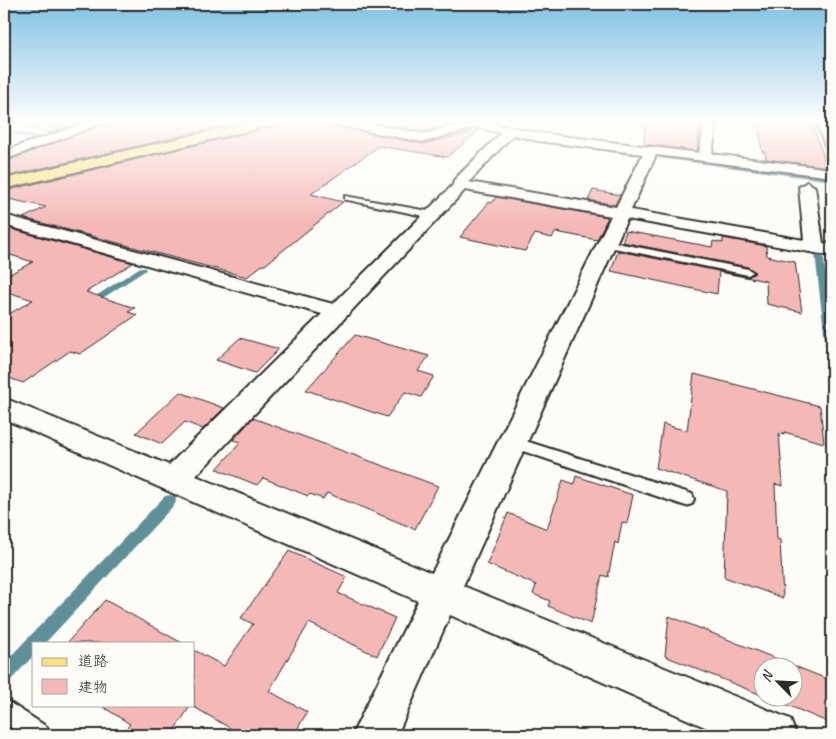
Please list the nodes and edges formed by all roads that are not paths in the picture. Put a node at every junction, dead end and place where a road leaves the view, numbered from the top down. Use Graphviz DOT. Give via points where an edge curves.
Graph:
graph roads {
  1 [pos="125,155"];
  2 [pos="483,155"];
  3 [pos="649,155"];
  4 [pos="686,155"];
  5 [pos="705,158"];
  6 [pos="832,173"];
  7 [pos="4,184"];
  8 [pos="461,185"];
  9 [pos="807,187"];
  10 [pos="348,198"];
  11 [pos="621,213"];
  12 [pos="432,215"];
  13 [pos="4,220"];
  14 [pos="607,244"];
  15 [pos="814,247"];
  16 [pos="832,250"];
  17 [pos="748,272"];
  18 [pos="338,312"];
  19 [pos="4,408"];
  20 [pos="513,442"];
  21 [pos="173,480"];
  22 [pos="686,498"];
  23 [pos="441,595"];
  24 [pos="4,710"];
  25 [pos="39,735"];
  26 [pos="374,735"];
  27 [pos="774,735"];
  1 -- 7 [label="main road"];
  2 -- 8 [label="street" via="459,183"];
  3 -- 11 [label="street"];
  4 -- 5 [label="street"];
  5 -- 6 [label="street"];
  8 -- 11 [label="street"];
  8 -- 12 [label="street"];
  9 -- 15 [label="street"];
  10 -- 12 [label="lane"];
  11 -- 14 [label="street"];
  11 -- 15 [label="street"];
  12 -- 18 [label="street"];
  13 -- 18 [label="street"];
  14 -- 17 [label="lane"];
  14 -- 20 [label="street"];
  15 -- 16 [label="street"];
  18 -- 21 [label="street"];
  19 -- 21 [label="street"];
  20 -- 22 [label="lane"];
  20 -- 23 [label="street"];
  21 -- 23 [label="street"];
  23 -- 26 [label="street"];
  23 -- 27 [label="street"];
  24 -- 25 [label="lane"];
}
